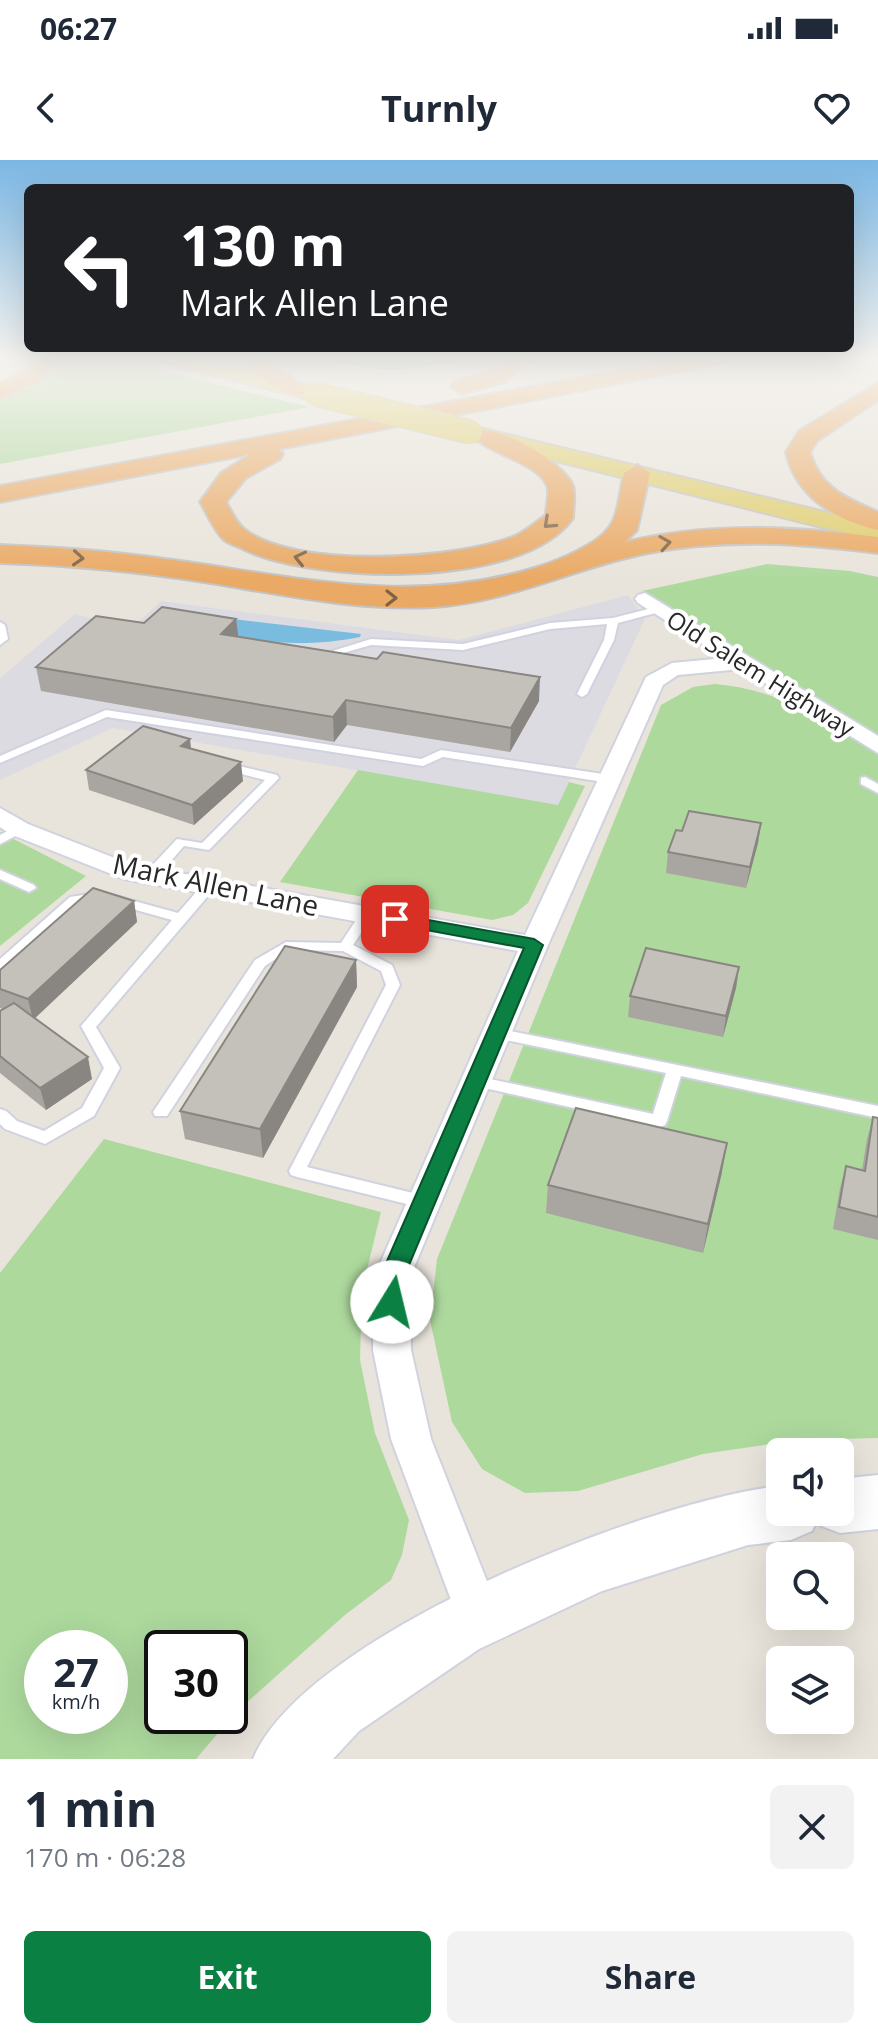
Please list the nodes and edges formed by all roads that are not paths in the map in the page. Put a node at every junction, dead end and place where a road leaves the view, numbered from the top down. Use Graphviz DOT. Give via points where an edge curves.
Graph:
graph roads {
  1 [pos="268,433"];
  2 [pos="294,433"];
  3 [pos="353,433"];
  4 [pos="472,433"];
  5 [pos="813,433"];
  6 [pos="478,434"];
  7 [pos="637,473"];
  8 [pos="0,477"];
  9 [pos="0,494"];
  10 [pos="878,522"];
  11 [pos="878,533"];
  12 [pos="878,545"];
  13 [pos="0,554"];
  14 [pos="563,570"];
  15 [pos="652,604"];
  16 [pos="613,621"];
  17 [pos="0,625"];
  18 [pos="0,642"];
  19 [pos="313,658"];
  20 [pos="742,663"];
  21 [pos="582,694"];
  22 [pos="878,746"];
  23 [pos="0,760"];
  24 [pos="230,768"];
  25 [pos="610,779"];
  26 [pos="865,781"];
  27 [pos="878,789"];
  28 [pos="6,828"];
  29 [pos="0,874"];
  30 [pos="151,875"];
  31 [pos="209,886"];
  32 [pos="29,888"];
  33 [pos="367,914"];
  34 [pos="181,918"];
  35 [pos="534,945"];
  36 [pos="345,947"];
  37 [pos="0,967"];
  38 [pos="496,1033"];
  39 [pos="675,1070"];
  40 [pos="476,1081"];
  41 [pos="161,1112"];
  42 [pos="878,1112"];
  43 [pos="0,1115"];
  44 [pos="423,1202"];
  45 [pos="878,1502"];
  46 [pos="854,1505"];
  47 [pos="766,1515"];
  48 [pos="479,1617"];
  49 [pos="287,1759"];
  1 -- 8 [label="highway"];
  2 -- 9 [label="highway"];
  6 -- 3 [label="highway, one-way" via="542,467 555,478 564,499 562,510 543,530 481,557 391,568 315,562 279,554 239,536 214,510 221,484 240,469 273,454"];
  4 -- 6 [label="main road, bridge"];
  5 -- 10 [label="highway" via="798,452 801,472 813,489"];
  6 -- 7 [label="main road"];
  7 -- 11 [label="main road"];
  7 -- 14 [label="highway" via="623,530"];
  14 -- 12 [label="highway, one-way" via="694,538 796,536"];
  13 -- 14 [label="highway, one-way" via="107,560 370,598 487,591"];
  15 -- 16 [label="lane"];
  15 -- 20 [label="street, Old Salem Highway"];
  16 -- 19 [label="lane" via="550,626 463,647 371,642"];
  16 -- 21 [label="lane"];
  17 -- 18 [label="lane"];
  20 -- 22 [label="street, Old Salem Highway"];
  20 -- 25 [label="street" via="672,669 654,682"];
  23 -- 25 [label="lane" via="106,713 423,763 441,753"];
  24 -- 30 [label="lane" via="273,778 205,847 181,842"];
  25 -- 35 [label="street"];
  26 -- 27 [label="lane"];
  28 -- 30 [label="street, Mark Allen Lane" via="124,871"];
  29 -- 32 [label="lane"];
  30 -- 31 [label="street, Mark Allen Lane"];
  31 -- 33 [label="street, Mark Allen Lane"];
  31 -- 34 [label="lane"];
  33 -- 35 [label="street, Mark Allen Lane"];
  33 -- 36 [label="lane"];
  34 -- 37 [label="lane" via="104,896 75,900"];
  34 -- 43 [label="lane" via="88,1026 112,1068 88,1112 45,1138"];
  35 -- 38 [label="street"];
  36 -- 41 [label="lane" via="286,946 260,963"];
  36 -- 44 [label="lane" via="387,968 393,985 297,1171"];
  38 -- 39 [label="lane"];
  38 -- 40 [label="street"];
  39 -- 40 [label="lane" via="659,1121"];
  39 -- 42 [label="lane"];
  40 -- 44 [label="street"];
  44 -- 48 [label="street" via="392,1277 392,1350 411,1439"];
  45 -- 46 [label="main road"];
  47 -- 48 [label="main road" via="592,1565"];
  48 -- 49 [label="main road" via="336,1708"];
}
